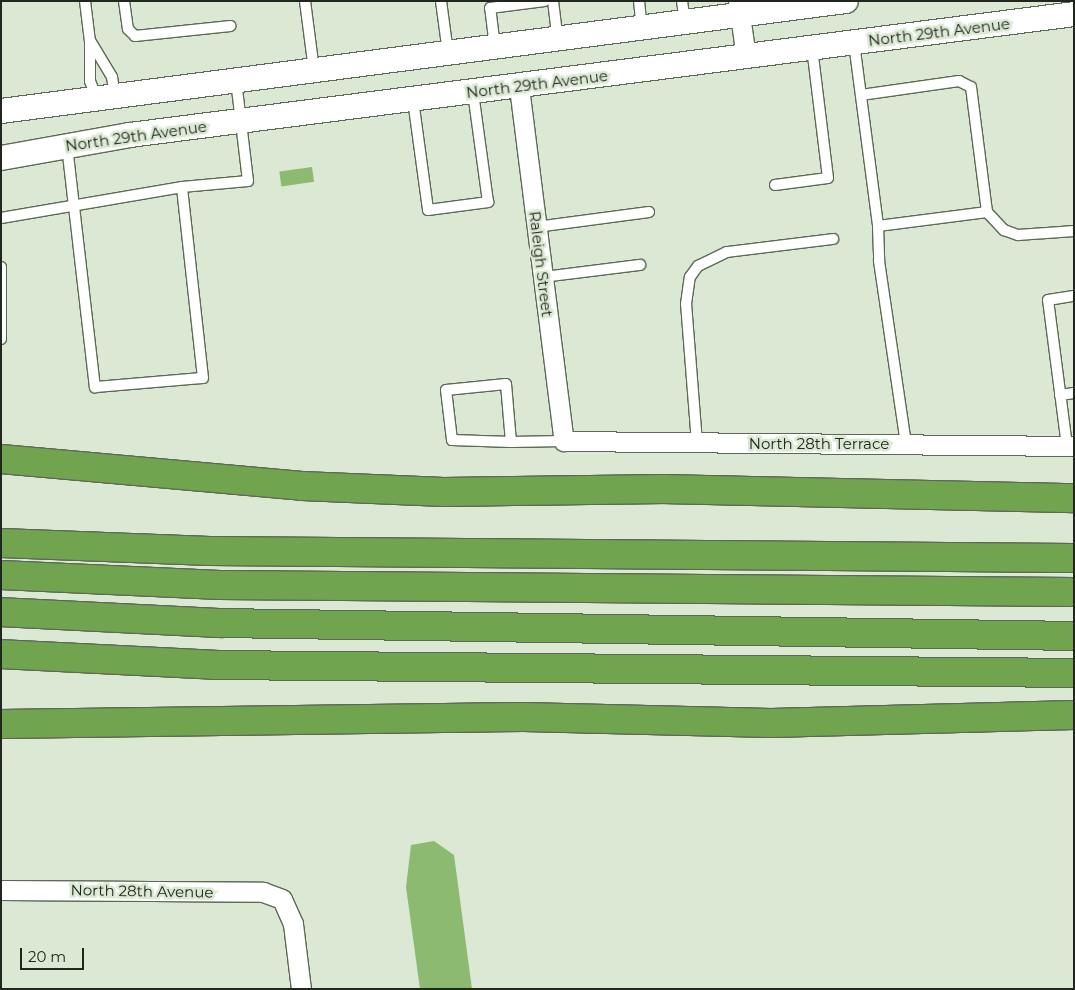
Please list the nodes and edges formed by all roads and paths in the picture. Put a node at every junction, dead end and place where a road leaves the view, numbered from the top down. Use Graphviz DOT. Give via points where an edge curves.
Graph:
graph roads {
  1 [pos="85,1"];
  2 [pos="124,1"];
  3 [pos="305,1"];
  4 [pos="441,1"];
  5 [pos="546,1"];
  6 [pos="553,1"];
  7 [pos="639,1"];
  8 [pos="846,1"];
  9 [pos="812,3"];
  10 [pos="739,8"];
  11 [pos="684,12"];
  12 [pos="1074,14"];
  13 [pos="230,26"];
  14 [pos="642,28"];
  15 [pos="558,39"];
  16 [pos="90,42"];
  17 [pos="854,43"];
  18 [pos="495,47"];
  19 [pos="812,48"];
  20 [pos="448,53"];
  21 [pos="746,57"];
  22 [pos="314,70"];
  23 [pos="236,80"];
  24 [pos="518,87"];
  25 [pos="473,92"];
  26 [pos="861,95"];
  27 [pos="106,96"];
  28 [pos="413,100"];
  29 [pos="1,111"];
  30 [pos="240,122"];
  31 [pos="67,146"];
  32 [pos="1,158"];
  33 [pos="776,185"];
  34 [pos="182,187"];
  35 [pos="76,205"];
  36 [pos="650,212"];
  37 [pos="987,212"];
  38 [pos="1,218"];
  39 [pos="878,226"];
  40 [pos="536,228"];
  41 [pos="1074,231"];
  42 [pos="833,239"];
  43 [pos="640,265"];
  44 [pos="1,267"];
  45 [pos="543,277"];
  46 [pos="1074,296"];
  47 [pos="1,339"];
  48 [pos="1074,393"];
  49 [pos="1060,395"];
  50 [pos="564,441"];
  51 [pos="512,442"];
  52 [pos="698,443"];
  53 [pos="906,444"];
  54 [pos="1070,446"];
  55 [pos="1,459"];
  56 [pos="1074,498"];
  57 [pos="1,543"];
  58 [pos="1074,558"];
  59 [pos="1,574"];
  60 [pos="1074,592"];
  61 [pos="1,612"];
  62 [pos="1074,636"];
  63 [pos="1,654"];
  64 [pos="1074,673"];
  65 [pos="1074,716"];
  66 [pos="4,725"];
  67 [pos="1,890"];
  68 [pos="301,989"];
  1 -- 16 [label="lane"];
  2 -- 13 [label="lane" via="128,29 134,36"];
  3 -- 22 [label="lane"];
  4 -- 20 [label="lane"];
  5 -- 18 [label="lane" via="490,8"];
  6 -- 15 [label="lane"];
  7 -- 14 [label="lane"];
  8 -- 9 [label="street"];
  9 -- 10 [label="street"];
  10 -- 11 [label="street"];
  10 -- 21 [label="street"];
  11 -- 14 [label="street"];
  12 -- 17 [label="street, North 29th Avenue"];
  14 -- 15 [label="street"];
  15 -- 18 [label="street"];
  16 -- 27 [label="lane" via="90,81"];
  16 -- 27 [label="lane" via="112,76"];
  17 -- 19 [label="street, North 29th Avenue"];
  17 -- 26 [label="lane"];
  18 -- 20 [label="street"];
  19 -- 21 [label="street, North 29th Avenue"];
  19 -- 33 [label="lane" via="828,178"];
  20 -- 22 [label="street"];
  21 -- 24 [label="street, North 29th Avenue"];
  22 -- 23 [label="street"];
  23 -- 27 [label="street"];
  23 -- 30 [label="lane"];
  24 -- 25 [label="street, North 29th Avenue"];
  24 -- 40 [label="street, Raleigh Street"];
  25 -- 28 [label="street, North 29th Avenue"];
  25 -- 28 [label="lane" via="488,202 428,210"];
  26 -- 37 [label="lane" via="959,81 971,87"];
  26 -- 39 [label="lane"];
  27 -- 29 [label="street"];
  28 -- 30 [label="street, North 29th Avenue"];
  30 -- 31 [label="street, North 29th Avenue"];
  30 -- 34 [label="lane" via="248,181"];
  31 -- 32 [label="street, North 29th Avenue"];
  31 -- 35 [label="lane"];
  34 -- 35 [label="lane"];
  34 -- 35 [label="lane" via="203,378 95,387"];
  35 -- 38 [label="lane"];
  36 -- 40 [label="lane"];
  37 -- 39 [label="lane"];
  37 -- 41 [label="lane" via="1004,230 1018,236"];
  39 -- 53 [label="lane" via="879,261"];
  40 -- 45 [label="street, Raleigh Street"];
  42 -- 52 [label="lane" via="728,252 698,266 690,277 686,304"];
  43 -- 45 [label="lane"];
  44 -- 47 [label="lane"];
  45 -- 50 [label="street, Raleigh Street"];
  46 -- 49 [label="lane" via="1048,300"];
  48 -- 49 [label="lane"];
  49 -- 54 [label="lane"];
  50 -- 51 [label="lane"];
  50 -- 52 [label="street, North 28th Terrace"];
  51 -- 51 [label="lane" via="506,384 446,390 452,440"];
  52 -- 53 [label="street, North 28th Terrace"];
  53 -- 54 [label="street, North 28th Terrace"];
  55 -- 56 [label="highway" via="302,486 444,492 665,489"];
  57 -- 58 [label="highway" via="210,551"];
  59 -- 60 [label="highway" via="220,585"];
  61 -- 62 [label="highway" via="220,623"];
  63 -- 64 [label="highway" via="215,665"];
  65 -- 66 [label="highway" via="771,723 524,717"];
  67 -- 68 [label="street, North 28th Avenue" via="262,892 282,900 293,924"];
}
